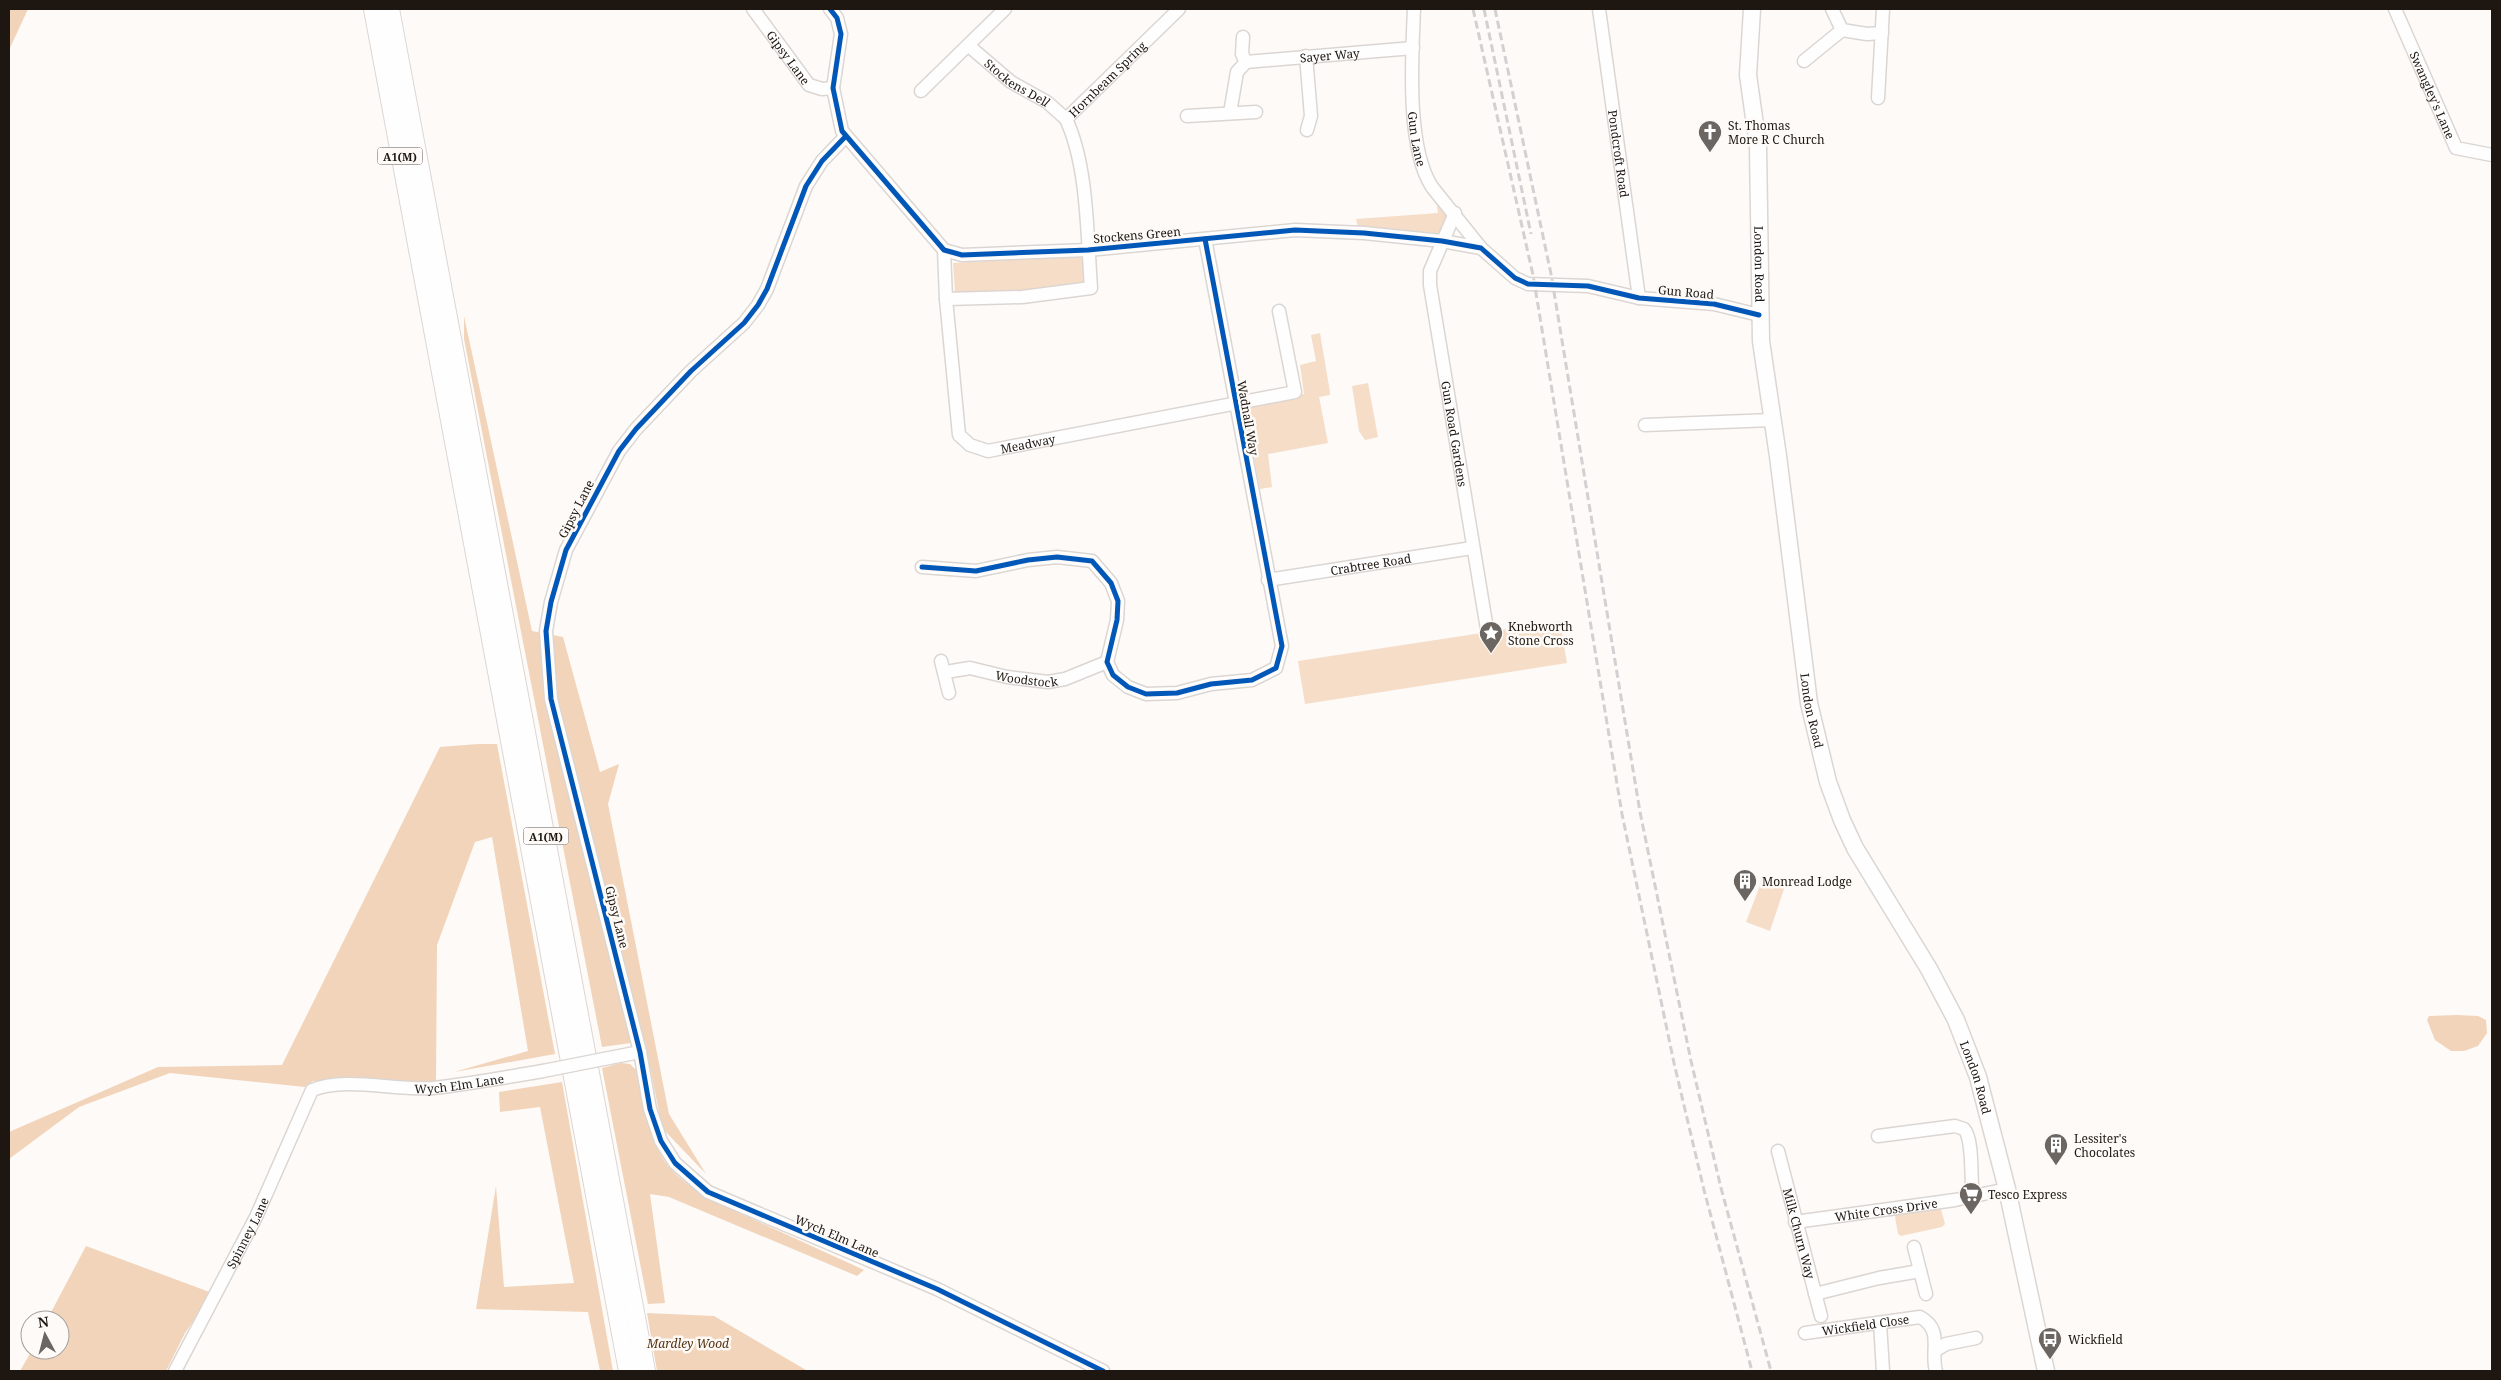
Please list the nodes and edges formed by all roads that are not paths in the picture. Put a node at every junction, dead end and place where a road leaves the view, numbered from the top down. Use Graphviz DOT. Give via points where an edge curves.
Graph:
graph roads {
  1 [pos="373,9"];
  2 [pos="390,9"];
  3 [pos="753,9"];
  4 [pos="830,9"];
  5 [pos="1005,9"];
  6 [pos="1179,9"];
  7 [pos="1414,9"];
  8 [pos="1599,9"];
  9 [pos="1752,9"];
  10 [pos="1832,9"];
  11 [pos="1883,9"];
  12 [pos="2394,9"];
  13 [pos="1842,30"];
  14 [pos="1882,33"];
  15 [pos="1243,37"];
  16 [pos="969,46"];
  17 [pos="1413,48"];
  18 [pos="1306,56"];
  19 [pos="1804,61"];
  20 [pos="1246,62"];
  21 [pos="833,88"];
  22 [pos="921,91"];
  23 [pos="1878,98"];
  24 [pos="1256,112"];
  25 [pos="1230,113"];
  26 [pos="1187,116"];
  27 [pos="1066,119"];
  28 [pos="1307,130"];
  29 [pos="846,136"];
  30 [pos="2492,155"];
  31 [pos="1455,213"];
  32 [pos="1204,239"];
  33 [pos="1442,240"];
  34 [pos="1482,248"];
  35 [pos="944,250"];
  36 [pos="1088,250"];
  37 [pos="1640,298"];
  38 [pos="946,299"];
  39 [pos="1280,311"];
  40 [pos="1759,315"];
  41 [pos="1236,402"];
  42 [pos="1772,420"];
  43 [pos="1645,425"];
  44 [pos="1472,548"];
  45 [pos="922,567"];
  46 [pos="1268,580"];
  47 [pos="1487,628"];
  48 [pos="1107,662"];
  49 [pos="948,693"];
  50 [pos="640,1052"];
  51 [pos="312,1090"];
  52 [pos="1878,1136"];
  53 [pos="1778,1151"];
  54 [pos="2007,1189"];
  55 [pos="1973,1196"];
  56 [pos="1795,1222"];
  57 [pos="1914,1247"];
  58 [pos="1920,1271"];
  59 [pos="1815,1294"];
  60 [pos="1926,1294"];
  61 [pos="1821,1316"];
  62 [pos="1880,1323"];
  63 [pos="1805,1333"];
  64 [pos="1976,1338"];
  65 [pos="1936,1350"];
  66 [pos="175,1371"];
  67 [pos="628,1371"];
  68 [pos="646,1371"];
  69 [pos="1103,1371"];
  70 [pos="1882,1371"];
  71 [pos="1936,1371"];
  72 [pos="2046,1371"];
  1 -- 67 [label="highway, A1(M)"];
  2 -- 68 [label="highway, A1(M)"];
  3 -- 21 [label="street, Gipsy Lane" via="809,85"];
  4 -- 21 [label="street" via="837,18 841,34"];
  5 -- 16 [label="street"];
  6 -- 27 [label="street, Hornbeam Spring"];
  7 -- 17 [label="street, Gun Lane"];
  8 -- 37 [label="street, Pondcroft Road"];
  9 -- 40 [label="main road, London Road" via="1748,75 1758,146"];
  10 -- 13 [label="street"];
  11 -- 14 [label="street"];
  12 -- 30 [label="street, Swangley's Lane" via="2456,148"];
  13 -- 14 [label="street"];
  13 -- 19 [label="street"];
  14 -- 23 [label="street"];
  15 -- 20 [label="street" via="1242,54"];
  16 -- 22 [label="street"];
  16 -- 27 [label="street, Stockens Dell" via="1011,82 1047,102"];
  17 -- 18 [label="street, Sayer Way"];
  17 -- 31 [label="street, Gun Lane" via="1419,158 1425,177"];
  18 -- 20 [label="street, Sayer Way"];
  18 -- 28 [label="street" via="1311,116"];
  20 -- 25 [label="street" via="1237,72"];
  21 -- 29 [label="street"];
  24 -- 25 [label="street"];
  25 -- 26 [label="street"];
  27 -- 36 [label="street, Hornbeam Spring" via="1078,148"];
  29 -- 35 [label="street"];
  29 -- 50 [label="street, Gipsy Lane" via="822,161 806,186 758,306 691,371 619,451 566,550 551,602 546,631 551,699"];
  31 -- 33 [label="street, Gun Road Gardens"];
  31 -- 34 [label="street, Gun Lane"];
  32 -- 33 [label="street, Stockens Green" via="1295,230"];
  32 -- 36 [label="street, Stockens Green"];
  32 -- 41 [label="street, Wadnall Way"];
  33 -- 34 [label="street, Stockens Green"];
  33 -- 44 [label="street, Gun Road Gardens" via="1430,271 1430,285"];
  34 -- 37 [label="street, Gun Road" via="1515,278 1528,284 1588,286"];
  35 -- 36 [label="street, Stockens Green" via="962,255"];
  35 -- 38 [label="street, Meadway"];
  36 -- 38 [label="street, Stockens Green" via="1091,288 1022,297"];
  37 -- 40 [label="street, Gun Road" via="1714,304"];
  38 -- 41 [label="street, Meadway" via="956,419 959,435 970,445 988,451"];
  39 -- 41 [label="street, Meadway" via="1294,392"];
  40 -- 42 [label="main road, London Road"];
  41 -- 46 [label="street, Wadnall Way"];
  42 -- 43 [label="street"];
  42 -- 54 [label="main road, London Road" via="1810,703 1828,782 1855,848 1912,940 1956,1020 1978,1077"];
  44 -- 46 [label="street, Crabtree Road"];
  44 -- 47 [label="street, Gun Road Gardens"];
  45 -- 48 [label="street" via="976,572 1057,557 1092,561 1111,583 1118,601"];
  46 -- 48 [label="street, Wadnall Way" via="1282,646 1276,668 1271,671 1252,680 1211,684 1160,696 1128,687 1112,675"];
  48 -- 49 [label="street, Woodstock" via="1065,679 1048,682 1031,682 970,668 943,666"];
  50 -- 51 [label="street, Wych Elm Lane, bridge" via="432,1088 331,1085"];
  50 -- 69 [label="street, Wych Elm Lane" via="650,1109 661,1141 676,1163 708,1192 937,1289"];
  51 -- 66 [label="street, Spinney Lane" via="256,1217"];
  52 -- 55 [label="street" via="1955,1126 1964,1128 1970,1145"];
  53 -- 56 [label="street, Milk Churn Way"];
  54 -- 55 [label="street, White Cross Drive"];
  54 -- 72 [label="main road, London Road"];
  55 -- 56 [label="street, White Cross Drive"];
  56 -- 59 [label="street, Milk Churn Way"];
  57 -- 58 [label="street"];
  58 -- 59 [label="street"];
  58 -- 60 [label="street"];
  59 -- 61 [label="street, Milk Churn Way"];
  62 -- 63 [label="street, Wickfield Close"];
  62 -- 65 [label="street, Wickfield Close" via="1914,1316 1925,1319 1932,1326"];
  62 -- 70 [label="street"];
  64 -- 65 [label="street" via="1946,1344"];
  65 -- 71 [label="street"];
}
